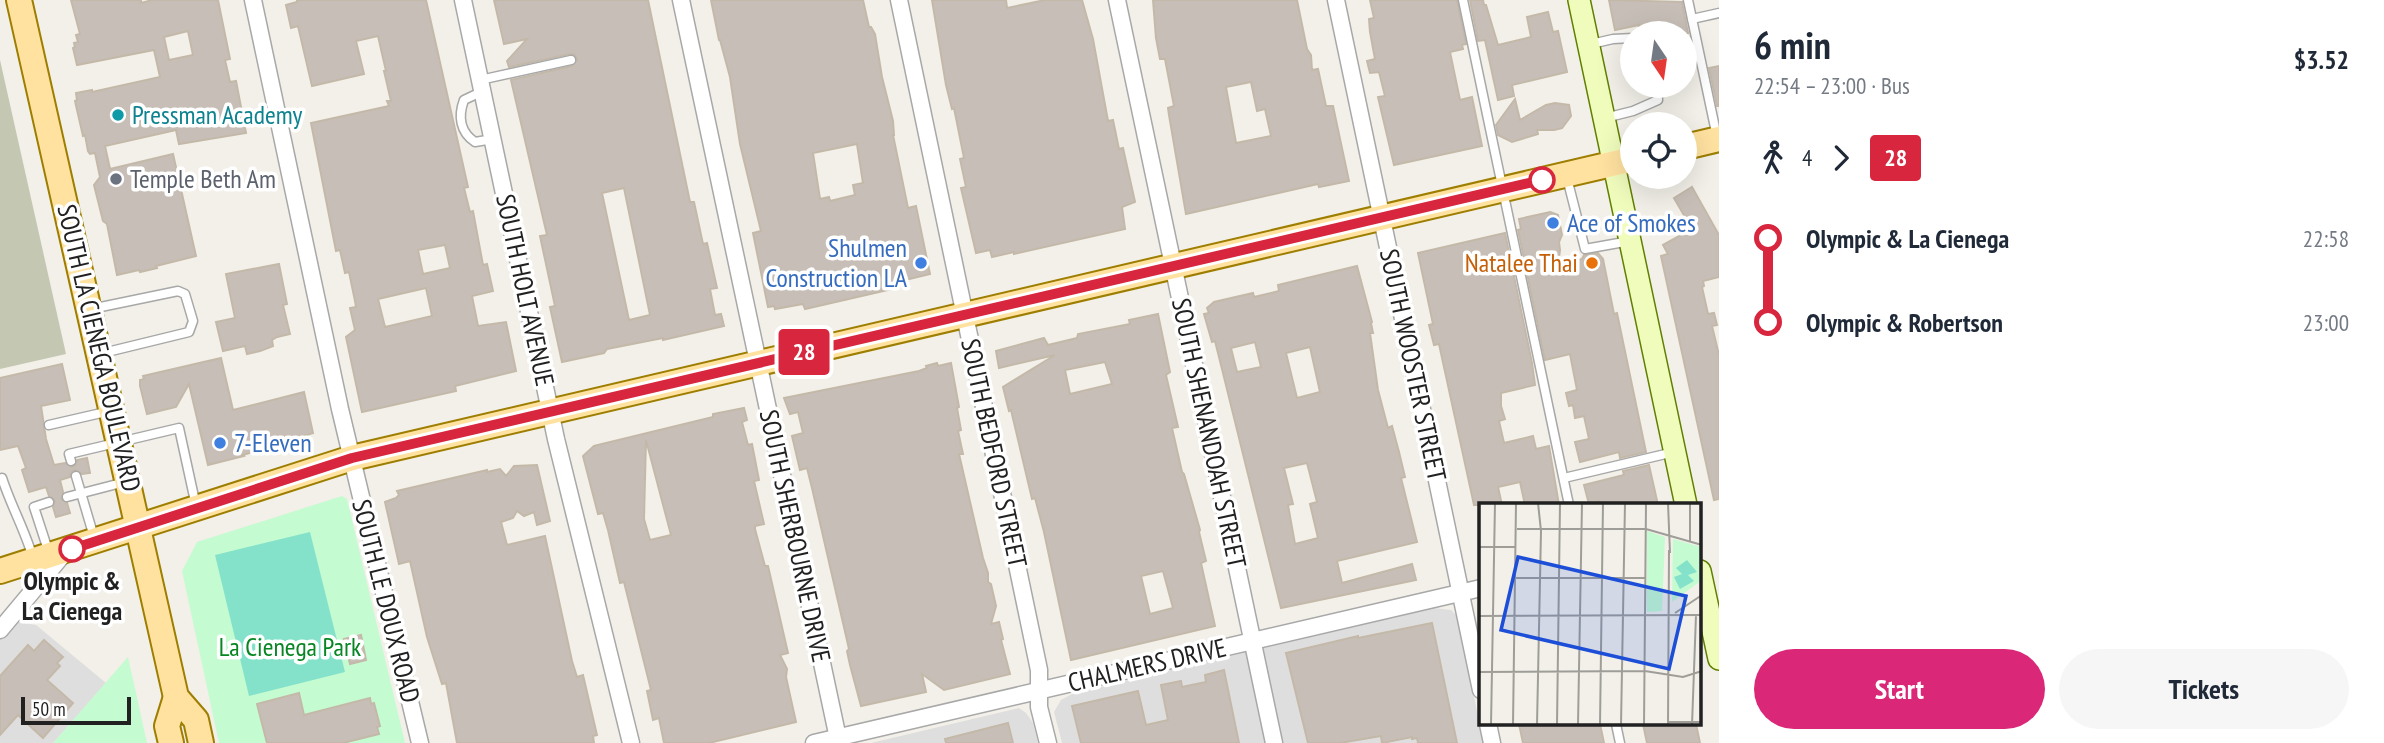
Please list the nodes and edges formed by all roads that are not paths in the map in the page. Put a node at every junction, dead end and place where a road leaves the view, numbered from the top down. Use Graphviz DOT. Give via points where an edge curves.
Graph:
graph roads {
  1 [pos="19,0"];
  2 [pos="253,0"];
  3 [pos="463,0"];
  4 [pos="681,0"];
  5 [pos="899,0"];
  6 [pos="1117,0"];
  7 [pos="1336,0"];
  8 [pos="1463,0"];
  9 [pos="1579,0"];
  10 [pos="1688,0"];
  11 [pos="1719,13"];
  12 [pos="1692,19"];
  13 [pos="1620,39"];
  14 [pos="1588,45"];
  15 [pos="571,60"];
  16 [pos="481,85"];
  17 [pos="1658,98"];
  18 [pos="1604,118"];
  19 [pos="492,139"];
  20 [pos="1719,142"];
  21 [pos="1697,145"];
  22 [pos="1620,154"];
  23 [pos="1620,162"];
  24 [pos="1567,174"];
  25 [pos="1504,189"];
  26 [pos="1625,189"];
  27 [pos="1382,217"];
  28 [pos="1630,242"];
  29 [pos="1173,265"];
  30 [pos="90,310"];
  31 [pos="965,315"];
  32 [pos="100,354"];
  33 [pos="758,363"];
  34 [pos="113,411"];
  35 [pos="550,411"];
  36 [pos="49,425"];
  37 [pos="120,441"];
  38 [pos="1674,452"];
  39 [pos="352,458"];
  40 [pos="71,461"];
  41 [pos="76,476"];
  42 [pos="2,478"];
  43 [pos="1564,478"];
  44 [pos="129,481"];
  45 [pos="80,494"];
  46 [pos="67,497"];
  47 [pos="49,502"];
  48 [pos="1569,503"];
  49 [pos="1686,503"];
  50 [pos="197,509"];
  51 [pos="139,527"];
  52 [pos="95,541"];
  53 [pos="50,556"];
  54 [pos="0,571"];
  55 [pos="1702,580"];
  56 [pos="1479,588"];
  57 [pos="1461,592"];
  58 [pos="0,630"];
  59 [pos="1253,640"];
  60 [pos="1719,659"];
  61 [pos="1479,680"];
  62 [pos="1039,690"];
  63 [pos="176,697"];
  64 [pos="838,740"];
  65 [pos="171,743"];
  66 [pos="201,743"];
  67 [pos="420,743"];
  68 [pos="631,743"];
  69 [pos="814,743"];
  70 [pos="1048,743"];
  71 [pos="1274,743"];
  1 -- 30 [label="main road, SOUTH LA CIENEGA BOULEVARD"];
  2 -- 39 [label="street, SOUTH LE DOUX ROAD"];
  3 -- 16 [label="street, SOUTH HOLT AVENUE"];
  4 -- 33 [label="street, SOUTH SHERBOURNE DRIVE"];
  5 -- 31 [label="street, SOUTH BEDFORD STREET"];
  6 -- 29 [label="street, SOUTH SHENANDOAH STREET"];
  7 -- 27 [label="street, SOUTH WOOSTER STREET"];
  8 -- 25 [label="lane"];
  9 -- 14 [label="main road"];
  10 -- 12 [label="lane"];
  11 -- 12 [label="lane"];
  12 -- 20 [label="lane"];
  13 -- 14 [label="lane"];
  14 -- 18 [label="main road"];
  15 -- 16 [label="lane"];
  16 -- 19 [label="street, SOUTH HOLT AVENUE"];
  16 -- 19 [label="lane" via="464,100 460,118 475,142"];
  17 -- 18 [label="lane" via="1633,111"];
  18 -- 22 [label="main road"];
  19 -- 35 [label="street, SOUTH HOLT AVENUE"];
  20 -- 21 [label="main road"];
  23 -- 24 [label="main road"];
  24 -- 25 [label="main road"];
  24 -- 28 [label="lane" via="1585,249"];
  25 -- 27 [label="main road"];
  25 -- 43 [label="lane"];
  26 -- 28 [label="main road"];
  27 -- 29 [label="main road"];
  27 -- 57 [label="street, SOUTH WOOSTER STREET"];
  28 -- 38 [label="main road"];
  29 -- 31 [label="main road"];
  29 -- 59 [label="street, SOUTH SHENANDOAH STREET"];
  30 -- 32 [label="main road, SOUTH LA CIENEGA BOULEVARD"];
  30 -- 32 [label="lane" via="178,291 185,294 192,321 190,332"];
  31 -- 33 [label="main road"];
  31 -- 62 [label="street, SOUTH BEDFORD STREET" via="1040,670"];
  32 -- 34 [label="main road, SOUTH LA CIENEGA BOULEVARD"];
  33 -- 35 [label="main road"];
  33 -- 64 [label="street, SOUTH SHERBOURNE DRIVE"];
  34 -- 36 [label="lane"];
  34 -- 37 [label="main road, SOUTH LA CIENEGA BOULEVARD"];
  35 -- 39 [label="main road"];
  35 -- 68 [label="street, SOUTH HOLT AVENUE"];
  37 -- 40 [label="lane" via="69,454"];
  37 -- 44 [label="main road, SOUTH LA CIENEGA BOULEVARD"];
  37 -- 50 [label="lane" via="179,428"];
  38 -- 43 [label="lane"];
  38 -- 49 [label="main road"];
  39 -- 50 [label="main road"];
  39 -- 67 [label="street, SOUTH LE DOUX ROAD"];
  41 -- 45 [label="lane"];
  42 -- 53 [label="lane" via="26,531"];
  43 -- 48 [label="lane"];
  44 -- 45 [label="lane"];
  44 -- 51 [label="main road, SOUTH LA CIENEGA BOULEVARD"];
  45 -- 46 [label="lane"];
  45 -- 52 [label="lane"];
  47 -- 53 [label="lane" via="34,507"];
  50 -- 51 [label="main road"];
  51 -- 52 [label="main road"];
  51 -- 63 [label="main road, SOUTH LA CIENEGA BOULEVARD"];
  52 -- 53 [label="main road"];
  53 -- 54 [label="main road"];
  53 -- 58 [label="street"];
  55 -- 60 [label="main road"];
  56 -- 57 [label="street, CHALMERS DRIVE"];
  57 -- 59 [label="street, CHALMERS DRIVE"];
  57 -- 61 [label="street, SOUTH WOOSTER STREET"];
  59 -- 62 [label="street, CHALMERS DRIVE"];
  59 -- 71 [label="street, SOUTH SHENANDOAH STREET"];
  62 -- 64 [label="street, CHALMERS DRIVE"];
  62 -- 70 [label="street, SOUTH BEDFORD STREET"];
  63 -- 65 [label="main road, SOUTH LA CIENEGA BOULEVARD" via="167,726"];
  63 -- 66 [label="main road, SOUTH LA CIENEGA BOULEVARD" via="196,720"];
  64 -- 69 [label="street, CHALMERS DRIVE"];
}
